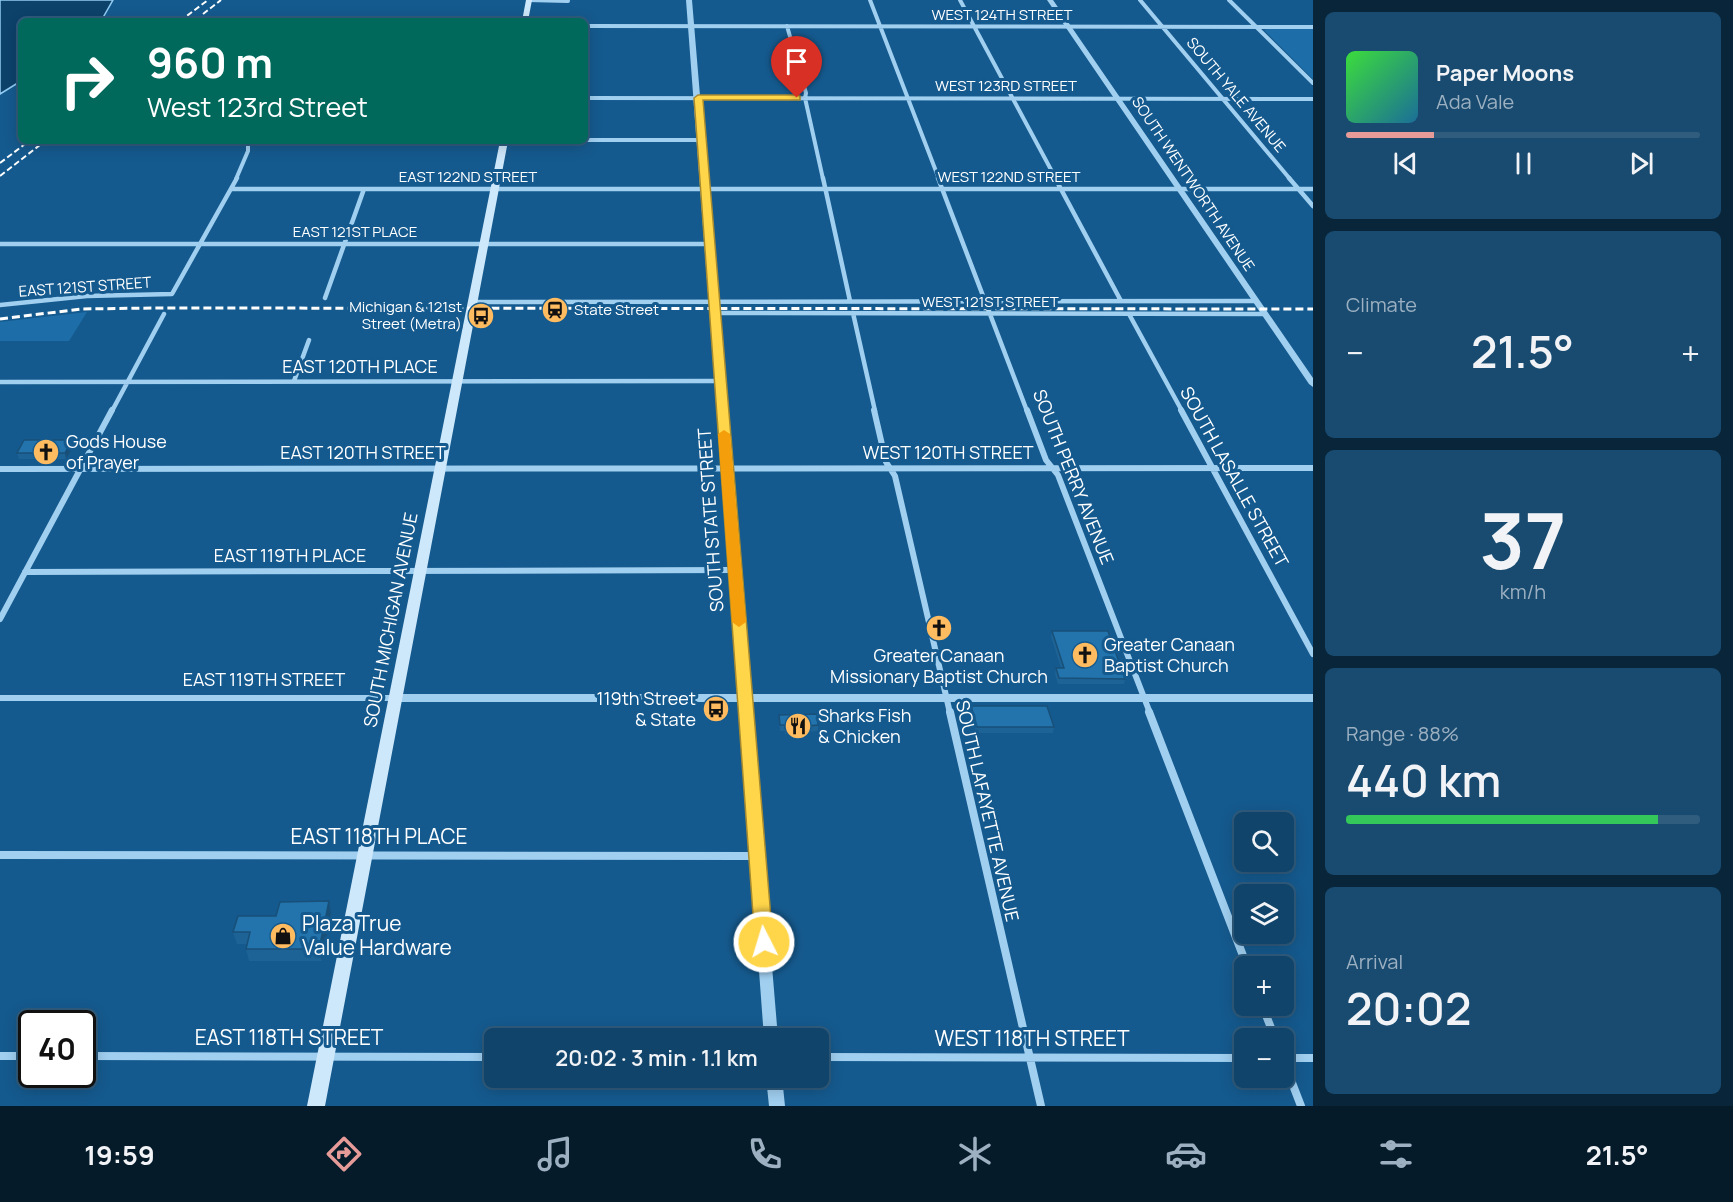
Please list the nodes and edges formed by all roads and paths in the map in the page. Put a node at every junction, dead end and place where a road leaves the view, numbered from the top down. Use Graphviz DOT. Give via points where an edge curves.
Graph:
graph roads {
  1 [pos="528,0"];
  2 [pos="689,0"];
  3 [pos="870,0"];
  4 [pos="960,0"];
  5 [pos="1050,0"];
  6 [pos="1140,0"];
  7 [pos="1229,0"];
  8 [pos="568,1"];
  9 [pos="525,18"];
  10 [pos="588,26"];
  11 [pos="692,26"];
  12 [pos="787,26"];
  13 [pos="881,26"];
  14 [pos="974,27"];
  15 [pos="1069,27"];
  16 [pos="1163,27"];
  17 [pos="1255,27"];
  18 [pos="1313,27"];
  19 [pos="1313,83"];
  20 [pos="588,98"];
  21 [pos="698,98"];
  22 [pos="805,98"];
  23 [pos="910,98"];
  24 [pos="1013,98"];
  25 [pos="1118,98"];
  26 [pos="1224,98"];
  27 [pos="1313,99"];
  28 [pos="702,140"];
  29 [pos="588,141"];
  30 [pos="248,144"];
  31 [pos="503,144"];
  32 [pos="705,188"];
  33 [pos="231,189"];
  34 [pos="364,189"];
  35 [pos="494,189"];
  36 [pos="825,189"];
  37 [pos="943,189"];
  38 [pos="1061,189"];
  39 [pos="1180,189"];
  40 [pos="1299,189"];
  41 [pos="1313,189"];
  42 [pos="1313,206"];
  43 [pos="0,244"];
  44 [pos="200,244"];
  45 [pos="344,244"];
  46 [pos="484,244"];
  47 [pos="710,244"];
  48 [pos="325,298"];
  49 [pos="714,301"];
  50 [pos="850,301"];
  51 [pos="986,301"];
  52 [pos="1122,301"];
  53 [pos="1256,301"];
  54 [pos="473,302"];
  55 [pos="0,305"];
  56 [pos="715,313"];
  57 [pos="854,313"];
  58 [pos="991,314"];
  59 [pos="1129,314"];
  60 [pos="1265,314"];
  61 [pos="164,315"];
  62 [pos="309,340"];
  63 [pos="294,381"];
  64 [pos="458,381"];
  65 [pos="720,381"];
  66 [pos="0,382"];
  67 [pos="128,382"];
  68 [pos="1313,384"];
  69 [pos="727,467"];
  70 [pos="441,468"];
  71 [pos="891,468"];
  72 [pos="1052,468"];
  73 [pos="1212,468"];
  74 [pos="1313,468"];
  75 [pos="0,469"];
  76 [pos="80,469"];
  77 [pos="735,570"];
  78 [pos="421,571"];
  79 [pos="26,572"];
  80 [pos="0,619"];
  81 [pos="1313,654"];
  82 [pos="745,697"];
  83 [pos="0,698"];
  84 [pos="396,698"];
  85 [pos="945,698"];
  86 [pos="1143,698"];
  87 [pos="1313,698"];
  88 [pos="0,855"];
  89 [pos="364,855"];
  90 [pos="757,856"];
  91 [pos="1243,956"];
  92 [pos="770,1028"];
  93 [pos="0,1056"];
  94 [pos="18,1056"];
  95 [pos="96,1056"];
  96 [pos="325,1057"];
  97 [pos="484,1057"];
  98 [pos="829,1057"];
  99 [pos="1029,1057"];
  100 [pos="1234,1058"];
  101 [pos="1313,1058"];
  102 [pos="1294,1059"];
  103 [pos="1294,1087"];
  104 [pos="775,1088"];
  105 [pos="316,1106"];
  106 [pos="777,1106"];
  107 [pos="1041,1106"];
  108 [pos="1301,1106"];
  1 -- 8 [label="street"];
  1 -- 9 [label="main road"];
  2 -- 11 [label="street, SOUTH STATE STREET"];
  3 -- 13 [label="street, SOUTH PERRY AVENUE"];
  4 -- 14 [label="street"];
  5 -- 15 [label="street, SOUTH WENTWORTH AVENUE"];
  6 -- 16 [label="street, SOUTH YALE AVENUE"];
  7 -- 17 [label="street"];
  10 -- 11 [label="street, WEST 124TH STREET"];
  11 -- 12 [label="street, WEST 124TH STREET"];
  11 -- 21 [label="street, SOUTH STATE STREET"];
  12 -- 13 [label="street, WEST 124TH STREET"];
  12 -- 22 [label="street"];
  13 -- 14 [label="street, WEST 124TH STREET"];
  13 -- 23 [label="street, SOUTH PERRY AVENUE"];
  14 -- 15 [label="street, WEST 124TH STREET"];
  14 -- 24 [label="street"];
  15 -- 16 [label="street, WEST 124TH STREET"];
  15 -- 25 [label="street, SOUTH WENTWORTH AVENUE"];
  16 -- 17 [label="street, WEST 124TH STREET"];
  16 -- 26 [label="street, SOUTH YALE AVENUE"];
  17 -- 18 [label="street, WEST 124TH STREET"];
  17 -- 19 [label="street"];
  20 -- 21 [label="street, WEST 123RD STREET"];
  21 -- 22 [label="street, WEST 123RD STREET"];
  21 -- 28 [label="street, SOUTH STATE STREET"];
  22 -- 23 [label="street, WEST 123RD STREET"];
  22 -- 36 [label="street"];
  23 -- 24 [label="street, WEST 123RD STREET"];
  23 -- 37 [label="street, SOUTH PERRY AVENUE"];
  24 -- 25 [label="street, WEST 123RD STREET"];
  24 -- 38 [label="street"];
  25 -- 26 [label="street, WEST 123RD STREET"];
  25 -- 39 [label="street, SOUTH WENTWORTH AVENUE"];
  26 -- 27 [label="street, WEST 123RD STREET"];
  26 -- 40 [label="street, SOUTH YALE AVENUE"];
  28 -- 29 [label="street"];
  28 -- 32 [label="street, SOUTH STATE STREET"];
  30 -- 33 [label="street"];
  31 -- 35 [label="main road, SOUTH MICHIGAN AVENUE"];
  32 -- 35 [label="street, EAST 122ND STREET"];
  32 -- 36 [label="street, WEST 122ND STREET"];
  32 -- 47 [label="street, SOUTH STATE STREET"];
  33 -- 34 [label="street, EAST 122ND STREET"];
  33 -- 44 [label="street"];
  34 -- 35 [label="street, EAST 122ND STREET"];
  34 -- 45 [label="street"];
  35 -- 46 [label="main road, SOUTH MICHIGAN AVENUE"];
  36 -- 37 [label="street, WEST 122ND STREET"];
  36 -- 50 [label="street"];
  37 -- 38 [label="street, WEST 122ND STREET"];
  37 -- 51 [label="street, SOUTH PERRY AVENUE"];
  38 -- 39 [label="street, WEST 122ND STREET"];
  38 -- 52 [label="street"];
  39 -- 40 [label="street, WEST 122ND STREET"];
  39 -- 53 [label="street, SOUTH WENTWORTH AVENUE"];
  40 -- 41 [label="street, WEST 122ND STREET"];
  40 -- 42 [label="street, SOUTH YALE AVENUE"];
  43 -- 44 [label="street, EAST 121ST PLACE"];
  44 -- 45 [label="street, EAST 121ST PLACE"];
  44 -- 55 [label="street, EAST 121ST STREET" via="172,294 87,296"];
  45 -- 46 [label="street, EAST 121ST PLACE"];
  45 -- 48 [label="street"];
  46 -- 47 [label="street, EAST 121ST PLACE"];
  46 -- 54 [label="main road, SOUTH MICHIGAN AVENUE"];
  47 -- 49 [label="street, SOUTH STATE STREET"];
  49 -- 50 [label="street, WEST 121ST STREET"];
  49 -- 54 [label="street"];
  49 -- 56 [label="street, SOUTH STATE STREET"];
  50 -- 51 [label="street, WEST 121ST STREET"];
  51 -- 52 [label="street, WEST 121ST STREET"];
  51 -- 58 [label="street, SOUTH PERRY AVENUE"];
  52 -- 53 [label="street, WEST 121ST STREET"];
  53 -- 60 [label="street, SOUTH WENTWORTH AVENUE"];
  54 -- 64 [label="main road, SOUTH MICHIGAN AVENUE"];
  56 -- 57 [label="street, WEST 121ST STREET"];
  56 -- 65 [label="street, SOUTH STATE STREET"];
  57 -- 58 [label="street, WEST 121ST STREET"];
  57 -- 71 [label="street, SOUTH LAFAYETTE AVENUE" via="886,462"];
  58 -- 59 [label="street, WEST 121ST STREET"];
  58 -- 72 [label="street, SOUTH PERRY AVENUE"];
  59 -- 60 [label="street, WEST 121ST STREET"];
  59 -- 73 [label="street, SOUTH LASALLE STREET"];
  60 -- 68 [label="street, SOUTH WENTWORTH AVENUE"];
  61 -- 67 [label="street"];
  62 -- 63 [label="street"];
  63 -- 64 [label="street, EAST 120TH PLACE"];
  63 -- 67 [label="street, EAST 120TH PLACE"];
  64 -- 65 [label="street, EAST 120TH PLACE"];
  64 -- 70 [label="main road, SOUTH MICHIGAN AVENUE"];
  65 -- 69 [label="street, SOUTH STATE STREET"];
  66 -- 67 [label="street, EAST 120TH PLACE"];
  67 -- 76 [label="street"];
  69 -- 70 [label="street, EAST 120TH STREET"];
  69 -- 71 [label="street, WEST 120TH STREET"];
  69 -- 77 [label="street, SOUTH STATE STREET"];
  70 -- 76 [label="street, EAST 120TH STREET"];
  70 -- 78 [label="main road, SOUTH MICHIGAN AVENUE"];
  71 -- 72 [label="street, WEST 120TH STREET"];
  71 -- 85 [label="street, SOUTH LAFAYETTE AVENUE"];
  72 -- 73 [label="street, WEST 120TH STREET"];
  72 -- 86 [label="street, SOUTH PERRY AVENUE" via="1058,475"];
  73 -- 74 [label="street, WEST 120TH STREET"];
  73 -- 81 [label="street, SOUTH LASALLE STREET"];
  75 -- 76 [label="street, EAST 120TH STREET"];
  76 -- 79 [label="street"];
  77 -- 78 [label="street, EAST 119TH PLACE"];
  77 -- 82 [label="street, SOUTH STATE STREET"];
  78 -- 79 [label="street, EAST 119TH PLACE"];
  78 -- 84 [label="main road, SOUTH MICHIGAN AVENUE"];
  79 -- 80 [label="street"];
  82 -- 84 [label="street, EAST 119TH STREET"];
  82 -- 85 [label="street, EAST 119TH STREET"];
  82 -- 90 [label="street, SOUTH STATE STREET"];
  83 -- 84 [label="street, EAST 119TH STREET"];
  84 -- 89 [label="main road, SOUTH MICHIGAN AVENUE"];
  85 -- 86 [label="street, EAST 119TH STREET"];
  85 -- 99 [label="street, SOUTH LAFAYETTE AVENUE"];
  86 -- 87 [label="street, EAST 119TH STREET"];
  86 -- 91 [label="street, SOUTH PERRY AVENUE"];
  88 -- 89 [label="street, EAST 118TH PLACE"];
  89 -- 90 [label="street, EAST 118TH PLACE"];
  89 -- 96 [label="main road, SOUTH MICHIGAN AVENUE"];
  90 -- 92 [label="street, SOUTH STATE STREET"];
  93 -- 94 [label="street"];
  95 -- 96 [label="street, EAST 118TH STREET"];
  96 -- 97 [label="street, EAST 118TH STREET"];
  96 -- 105 [label="main road, SOUTH MICHIGAN AVENUE"];
  98 -- 99 [label="street, WEST 118TH STREET"];
  99 -- 100 [label="street, WEST 118TH STREET"];
  99 -- 107 [label="street, SOUTH LAFAYETTE AVENUE"];
  101 -- 102 [label="street"];
  103 -- 108 [label="street"];
  104 -- 106 [label="street"];
}
